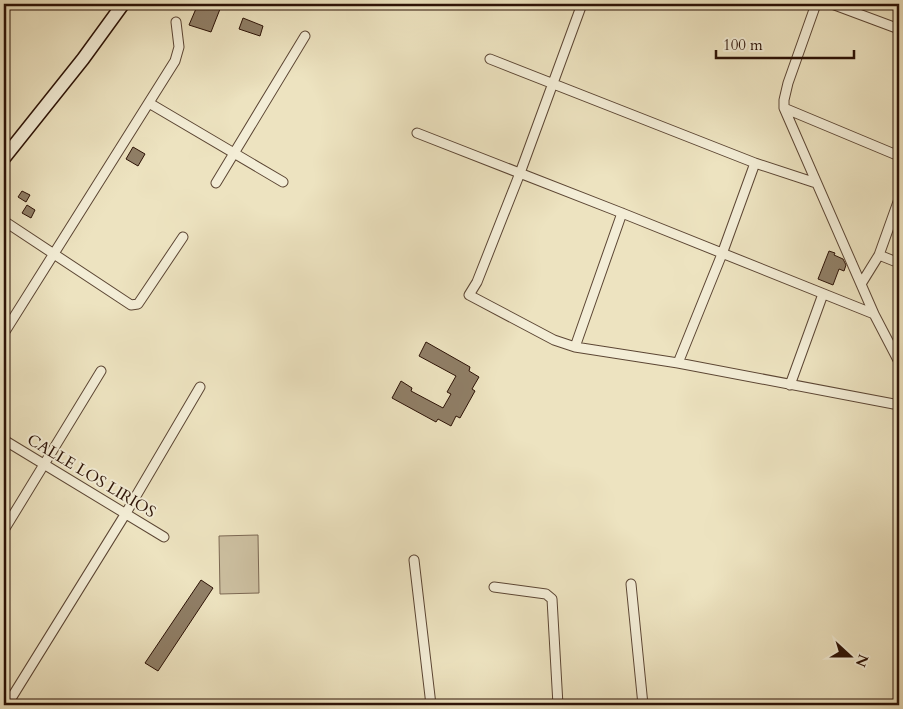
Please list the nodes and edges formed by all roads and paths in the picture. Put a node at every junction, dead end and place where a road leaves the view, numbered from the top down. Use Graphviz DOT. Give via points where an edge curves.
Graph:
graph roads {
  1 [pos="123,4"];
  2 [pos="582,4"];
  3 [pos="816,4"];
  4 [pos="832,4"];
  5 [pos="176,22"];
  6 [pos="899,29"];
  7 [pos="305,36"];
  8 [pos="490,59"];
  9 [pos="553,84"];
  10 [pos="149,103"];
  11 [pos="784,108"];
  12 [pos="417,133"];
  13 [pos="899,156"];
  14 [pos="4,158"];
  15 [pos="755,163"];
  16 [pos="520,173"];
  17 [pos="282,182"];
  18 [pos="816,183"];
  19 [pos="216,184"];
  20 [pos="899,199"];
  21 [pos="622,213"];
  22 [pos="4,221"];
  23 [pos="183,237"];
  24 [pos="722,254"];
  25 [pos="54,255"];
  26 [pos="879,255"];
  27 [pos="899,263"];
  28 [pos="861,284"];
  29 [pos="823,294"];
  30 [pos="874,314"];
  31 [pos="4,333"];
  32 [pos="575,347"];
  33 [pos="899,362"];
  34 [pos="678,363"];
  35 [pos="101,371"];
  36 [pos="790,385"];
  37 [pos="200,387"];
  38 [pos="899,405"];
  39 [pos="4,440"];
  40 [pos="43,464"];
  41 [pos="126,513"];
  42 [pos="4,530"];
  43 [pos="164,537"];
  44 [pos="414,560"];
  45 [pos="632,584"];
  46 [pos="494,587"];
  47 [pos="7,705"];
  48 [pos="431,705"];
  49 [pos="558,705"];
  50 [pos="643,705"];
  1 -- 14 [label="street"];
  2 -- 9 [label="street"];
  3 -- 11 [label="street" via="788,83"];
  4 -- 6 [label="street"];
  5 -- 10 [label="street" via="179,47 175,61"];
  7 -- 19 [label="street"];
  8 -- 9 [label="street"];
  9 -- 15 [label="street"];
  9 -- 16 [label="street"];
  10 -- 17 [label="street"];
  10 -- 25 [label="street"];
  11 -- 13 [label="street"];
  11 -- 18 [label="street"];
  12 -- 16 [label="street"];
  15 -- 18 [label="street"];
  15 -- 24 [label="street"];
  16 -- 21 [label="street"];
  16 -- 32 [label="street" via="469,295 554,340"];
  18 -- 28 [label="street"];
  20 -- 26 [label="street"];
  21 -- 24 [label="street"];
  21 -- 32 [label="street"];
  22 -- 25 [label="street"];
  23 -- 25 [label="street" via="138,304 131,305"];
  24 -- 29 [label="street"];
  24 -- 34 [label="street"];
  25 -- 31 [label="street"];
  26 -- 27 [label="street"];
  26 -- 28 [label="street"];
  28 -- 30 [label="street"];
  29 -- 30 [label="street"];
  29 -- 36 [label="street"];
  30 -- 33 [label="street"];
  32 -- 34 [label="street"];
  34 -- 36 [label="street"];
  35 -- 40 [label="street"];
  36 -- 38 [label="street"];
  37 -- 41 [label="street"];
  39 -- 40 [label="street, CALLE LOS LIRIOS"];
  40 -- 41 [label="street, CALLE LOS LIRIOS"];
  40 -- 42 [label="street"];
  41 -- 43 [label="street, CALLE LOS LIRIOS"];
  41 -- 47 [label="street"];
  44 -- 48 [label="street"];
  45 -- 50 [label="street"];
  46 -- 49 [label="street" via="546,594 552,599"];
}
